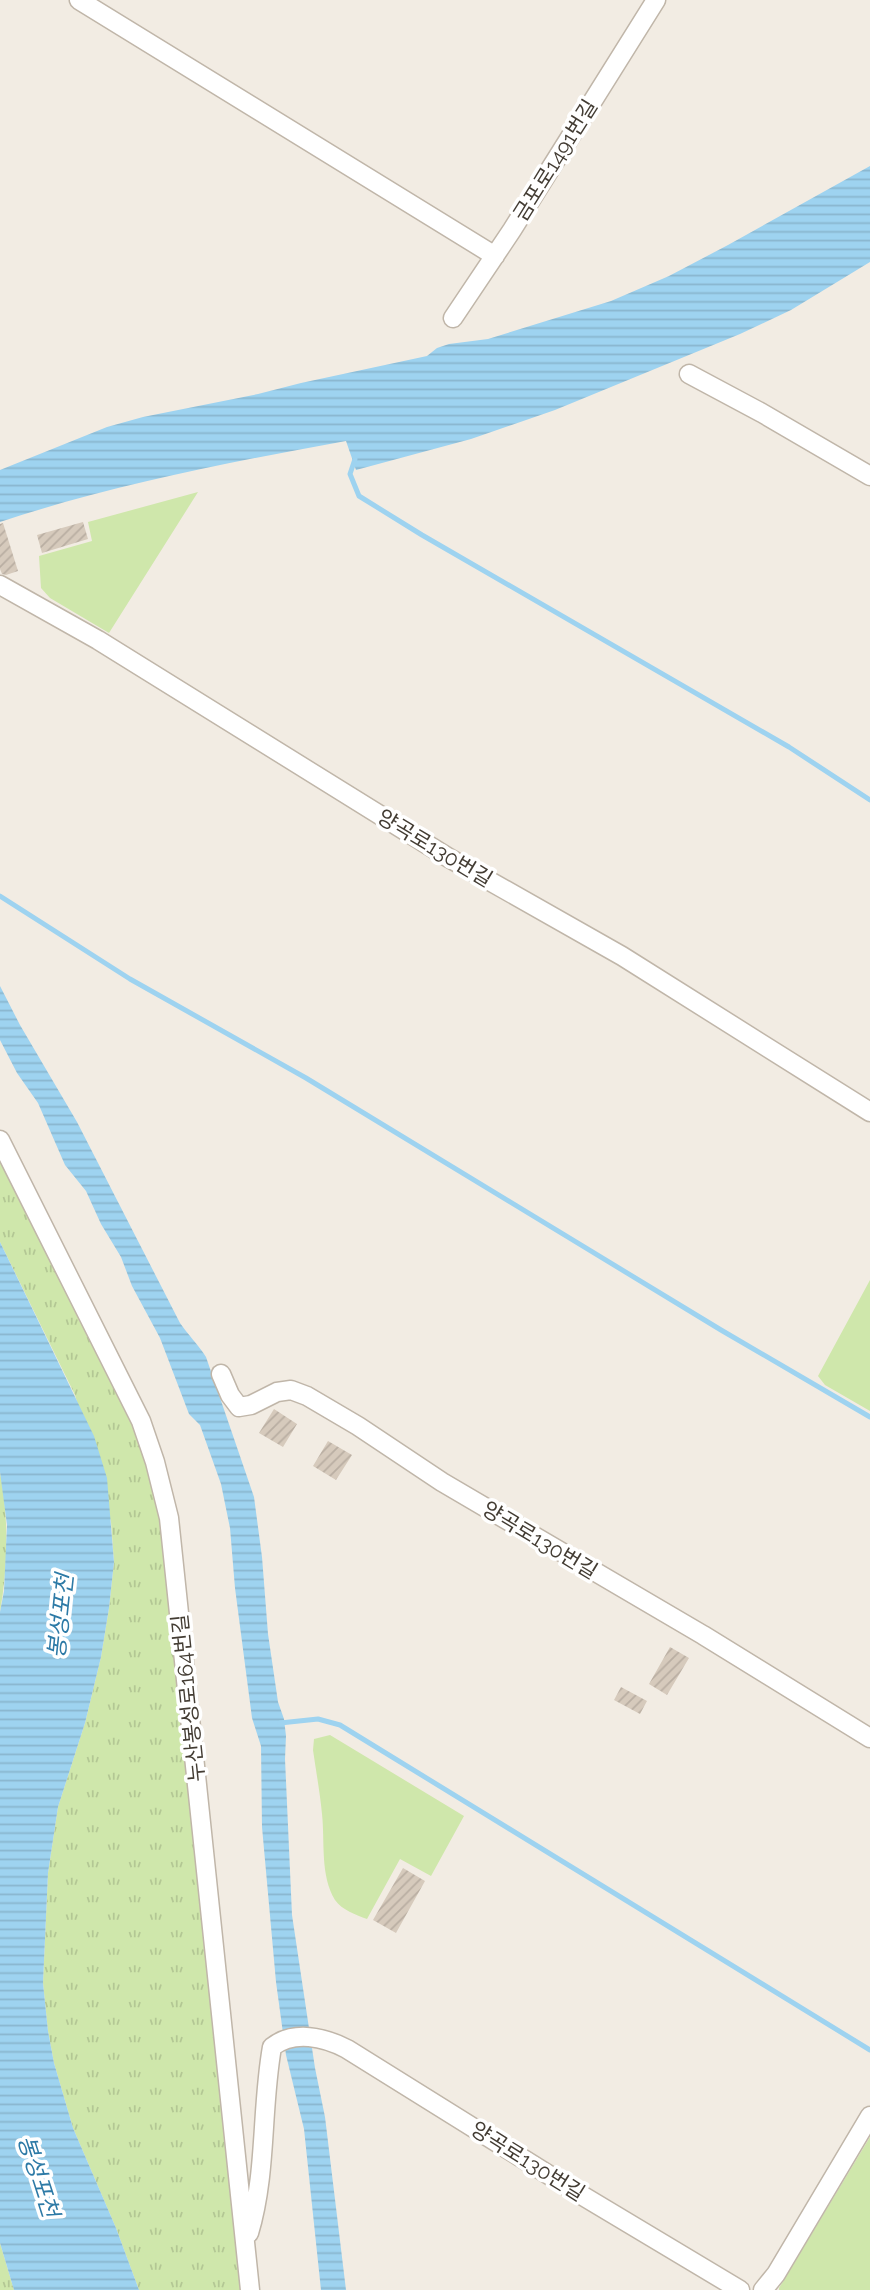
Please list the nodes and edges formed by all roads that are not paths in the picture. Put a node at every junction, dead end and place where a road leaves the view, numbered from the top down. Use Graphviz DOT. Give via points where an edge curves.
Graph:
graph roads {
  1 [pos="79,0"];
  2 [pos="656,0"];
  3 [pos="495,256"];
  4 [pos="453,318"];
  5 [pos="689,374"];
  6 [pos="870,476"];
  7 [pos="0,585"];
  8 [pos="870,1112"];
  9 [pos="0,1140"];
  10 [pos="221,1374"];
  11 [pos="870,1738"];
  12 [pos="870,2116"];
  13 [pos="246,2243"];
  14 [pos="250,2290"];
  15 [pos="740,2290"];
  16 [pos="763,2290"];
  1 -- 3 [label="lane"];
  2 -- 3 [label="lane, 금포로1491번길"];
  3 -- 4 [label="lane, 금포로1491번길"];
  5 -- 6 [label="lane"];
  7 -- 8 [label="lane, 양곡로130번길" via="98,640 449,858 622,956"];
  9 -- 13 [label="lane, 누산봉성로164번길" via="141,1421 169,1518"];
  10 -- 11 [label="lane, 양곡로130번길" via="239,1407 277,1392 291,1390 307,1396"];
  12 -- 16 [label="lane"];
  13 -- 14 [label="lane, 누산봉성로164번길"];
  13 -- 15 [label="lane, 양곡로130번길" via="259,2188 272,2047 282,2040 315,2037 347,2049"];
}
